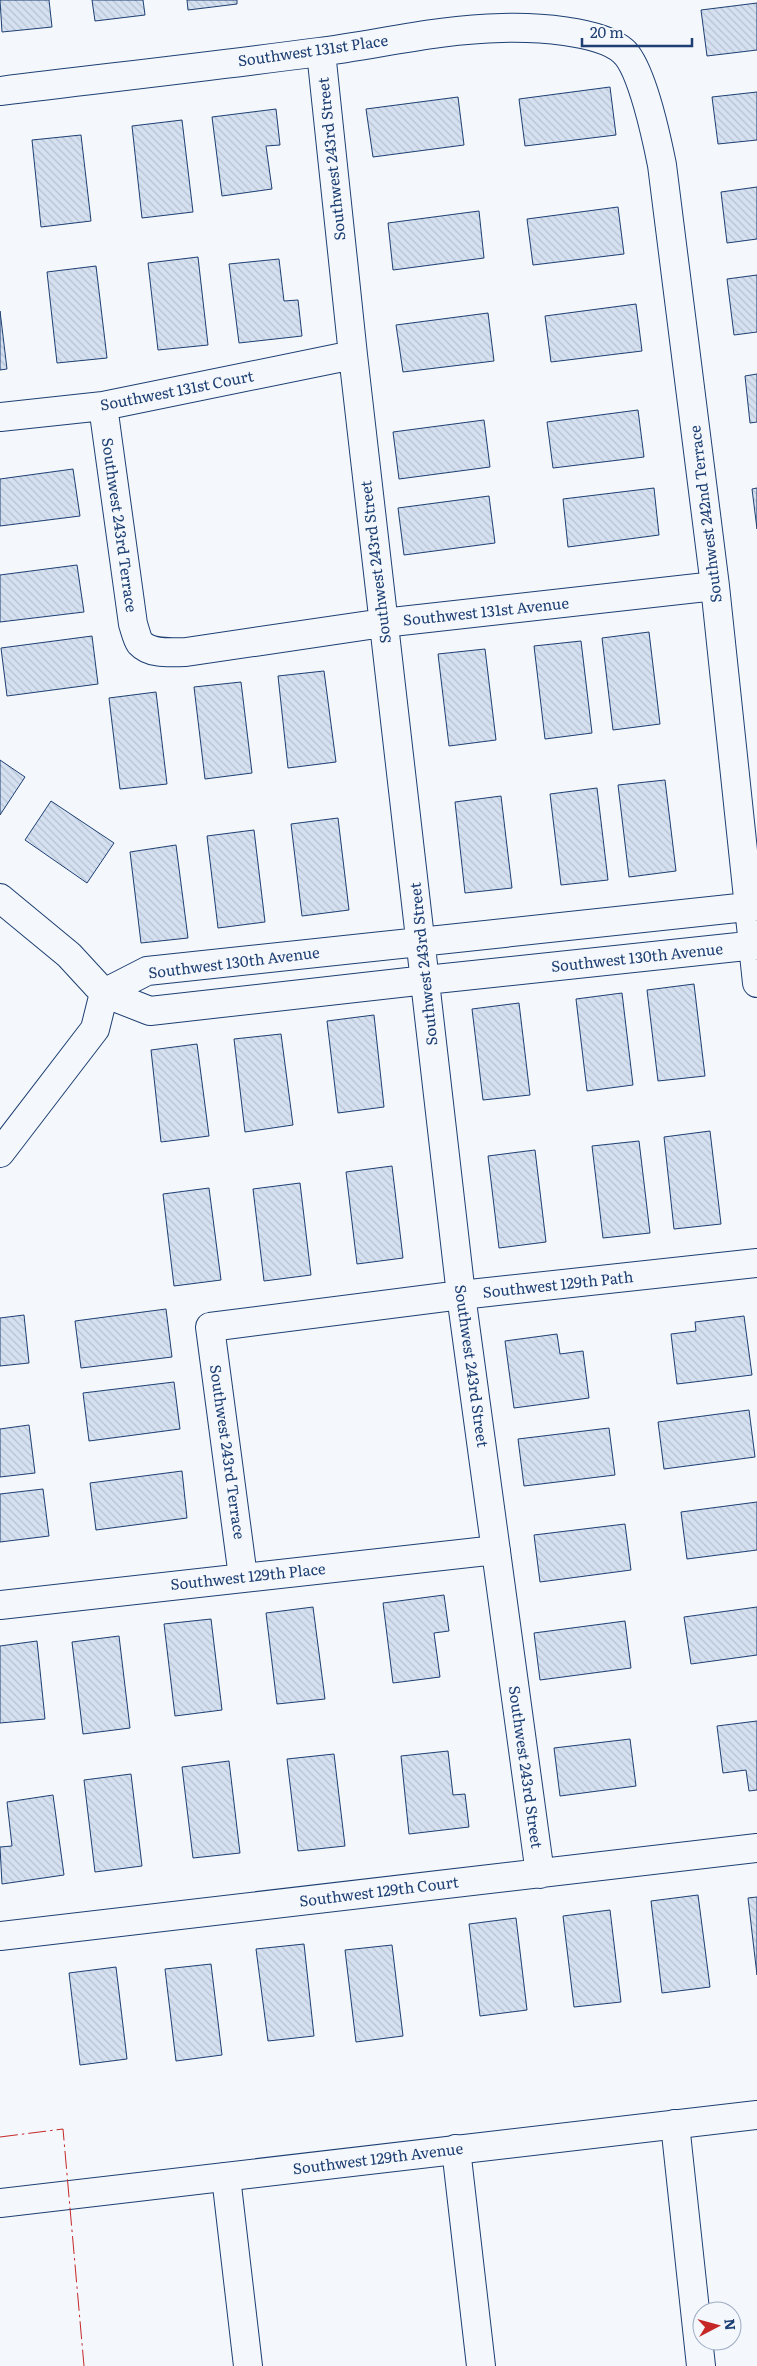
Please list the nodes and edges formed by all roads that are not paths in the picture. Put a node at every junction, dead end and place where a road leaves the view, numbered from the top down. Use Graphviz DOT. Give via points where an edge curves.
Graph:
graph roads {
  1 [pos="624,51"];
  2 [pos="321,52"];
  3 [pos="0,91"];
  4 [pos="353,355"];
  5 [pos="103,406"];
  6 [pos="0,417"];
  7 [pos="714,586"];
  8 [pos="383,622"];
  9 [pos="140,643"];
  10 [pos="0,898"];
  11 [pos="753,907"];
  12 [pos="422,942"];
  13 [pos="755,946"];
  14 [pos="426,980"];
  15 [pos="757,983"];
  16 [pos="104,993"];
  17 [pos="0,1153"];
  18 [pos="757,1263"];
  19 [pos="461,1295"];
  20 [pos="210,1327"];
  21 [pos="496,1550"];
  22 [pos="244,1577"];
  23 [pos="0,1605"];
  24 [pos="757,1848"];
  25 [pos="540,1874"];
  26 [pos="0,1936"];
  27 [pos="757,2116"];
  28 [pos="675,2124"];
  29 [pos="456,2149"];
  30 [pos="226,2177"];
  31 [pos="0,2203"];
  32 [pos="248,2366"];
  33 [pos="481,2366"];
  34 [pos="701,2366"];
  1 -- 2 [label="street, Southwest 131st Place" via="575,33 502,28 460,30"];
  1 -- 7 [label="street, Southwest 242nd Terrace" via="652,115 662,165"];
  2 -- 3 [label="street, Southwest 131st Place"];
  2 -- 4 [label="street, Southwest 243rd Street"];
  4 -- 5 [label="street, Southwest 131st Court"];
  4 -- 8 [label="street, Southwest 243rd Street"];
  5 -- 6 [label="street, Southwest 131st Court"];
  5 -- 9 [label="street, Southwest 243rd Terrace" via="129,605"];
  7 -- 8 [label="street, Southwest 131st Avenue"];
  7 -- 11 [label="street, Southwest 242nd Terrace"];
  8 -- 9 [label="street, Southwest 131st Avenue" via="186,652 167,653"];
  8 -- 12 [label="street, Southwest 243rd Street"];
  10 -- 16 [label="street" via="69,955"];
  11 -- 12 [label="street, Southwest 130th Avenue"];
  11 -- 13 [label="street, Southwest 242nd Terrace"];
  12 -- 14 [label="street, Southwest 243rd Street"];
  12 -- 16 [label="street, Southwest 130th Avenue" via="147,972"];
  13 -- 14 [label="street, Southwest 130th Avenue"];
  13 -- 15 [label="street, Southwest 242nd Terrace"];
  14 -- 16 [label="street, Southwest 130th Avenue" via="150,1012"];
  14 -- 19 [label="street, Southwest 243rd Street"];
  16 -- 17 [label="street" via="95,1029"];
  18 -- 19 [label="street, Southwest 129th Path"];
  19 -- 20 [label="street, Southwest 129th Path"];
  19 -- 21 [label="street, Southwest 243rd Street"];
  20 -- 22 [label="street, Southwest 243rd Terrace"];
  21 -- 22 [label="street, Southwest 129th Place"];
  21 -- 25 [label="street, Southwest 243rd Street"];
  22 -- 23 [label="street, Southwest 129th Place"];
  24 -- 25 [label="street, Southwest 129th Court"];
  25 -- 26 [label="street, Southwest 129th Court"];
  27 -- 28 [label="street, Southwest 129th Avenue"];
  28 -- 29 [label="street, Southwest 129th Avenue"];
  28 -- 34 [label="street"];
  29 -- 30 [label="street, Southwest 129th Avenue"];
  29 -- 33 [label="street"];
  30 -- 31 [label="street, Southwest 129th Avenue"];
  30 -- 32 [label="street"];
}
